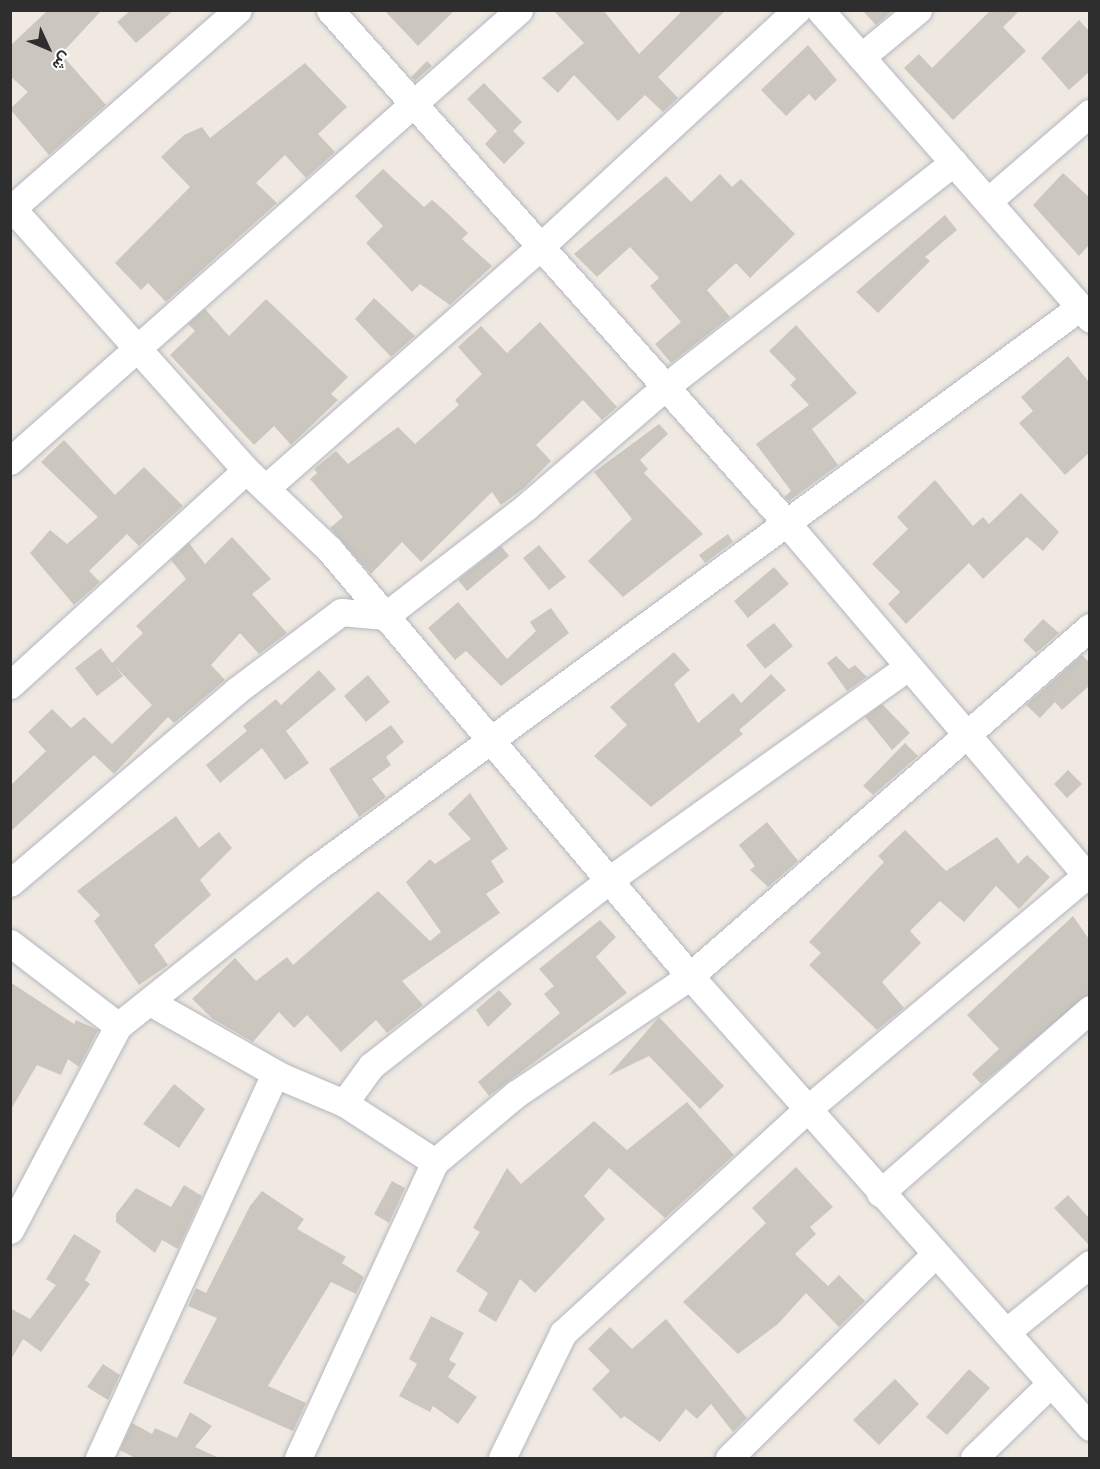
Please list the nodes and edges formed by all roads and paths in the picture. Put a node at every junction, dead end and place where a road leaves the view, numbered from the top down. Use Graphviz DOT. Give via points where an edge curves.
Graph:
graph roads {
  1 [pos="238,10"];
  2 [pos="330,10"];
  3 [pos="519,10"];
  4 [pos="797,10"];
  5 [pos="820,10"];
  6 [pos="918,10"];
  7 [pos="861,57"];
  8 [pos="417,102"];
  9 [pos="1089,113"];
  10 [pos="954,162"];
  11 [pos="988,201"];
  12 [pos="11,208"];
  13 [pos="540,247"];
  14 [pos="1085,312"];
  15 [pos="140,348"];
  16 [pos="665,387"];
  17 [pos="10,461"];
  18 [pos="246,470"];
  19 [pos="268,486"];
  20 [pos="785,521"];
  21 [pos="385,616"];
  22 [pos="1089,627"];
  23 [pos="906,668"];
  24 [pos="10,685"];
  25 [pos="967,739"];
  26 [pos="493,742"];
  27 [pos="1088,875"];
  28 [pos="612,878"];
  29 [pos="10,882"];
  30 [pos="10,943"];
  31 [pos="690,976"];
  32 [pos="150,1002"];
  33 [pos="1089,1009"];
  34 [pos="118,1026"];
  35 [pos="274,1074"];
  36 [pos="344,1103"];
  37 [pos="810,1107"];
  38 [pos="435,1162"];
  39 [pos="880,1193"];
  40 [pos="10,1230"];
  41 [pos="934,1255"];
  42 [pos="1089,1264"];
  43 [pos="1006,1332"];
  44 [pos="1052,1383"];
  45 [pos="1089,1427"];
  46 [pos="99,1458"];
  47 [pos="298,1458"];
  48 [pos="502,1458"];
  49 [pos="729,1458"];
  50 [pos="974,1458"];
  1 -- 12 [label="street"];
  2 -- 8 [label="street"];
  3 -- 8 [label="street"];
  4 -- 13 [label="street"];
  5 -- 7 [label="street"];
  6 -- 7 [label="street"];
  7 -- 10 [label="street"];
  8 -- 13 [label="street"];
  8 -- 15 [label="street"];
  9 -- 11 [label="street"];
  10 -- 11 [label="street"];
  10 -- 16 [label="street"];
  11 -- 14 [label="street"];
  12 -- 15 [label="street"];
  13 -- 16 [label="street"];
  13 -- 19 [label="street"];
  14 -- 20 [label="street"];
  15 -- 17 [label="street"];
  15 -- 18 [label="street"];
  16 -- 20 [label="street"];
  16 -- 21 [label="street" via="526,507"];
  18 -- 19 [label="street"];
  18 -- 24 [label="street"];
  19 -- 21 [label="street"];
  20 -- 23 [label="street"];
  20 -- 26 [label="street"];
  21 -- 26 [label="street"];
  21 -- 29 [label="street" via="341,612 236,691"];
  22 -- 25 [label="street"];
  23 -- 25 [label="street"];
  23 -- 28 [label="street"];
  25 -- 27 [label="street"];
  25 -- 31 [label="street"];
  26 -- 28 [label="street"];
  26 -- 32 [label="street" via="315,869"];
  27 -- 37 [label="street"];
  28 -- 31 [label="street"];
  28 -- 36 [label="street" via="371,1066"];
  30 -- 34 [label="street"];
  31 -- 37 [label="street"];
  31 -- 38 [label="street" via="516,1094"];
  32 -- 34 [label="street"];
  32 -- 35 [label="street"];
  33 -- 39 [label="street"];
  34 -- 40 [label="street"];
  35 -- 36 [label="street"];
  35 -- 46 [label="street"];
  36 -- 38 [label="street"];
  37 -- 39 [label="street"];
  37 -- 48 [label="street" via="563,1333"];
  38 -- 47 [label="street"];
  39 -- 41 [label="street"];
  41 -- 43 [label="street"];
  41 -- 49 [label="street"];
  42 -- 43 [label="street"];
  43 -- 44 [label="street"];
  44 -- 45 [label="street"];
  44 -- 50 [label="street"];
}
